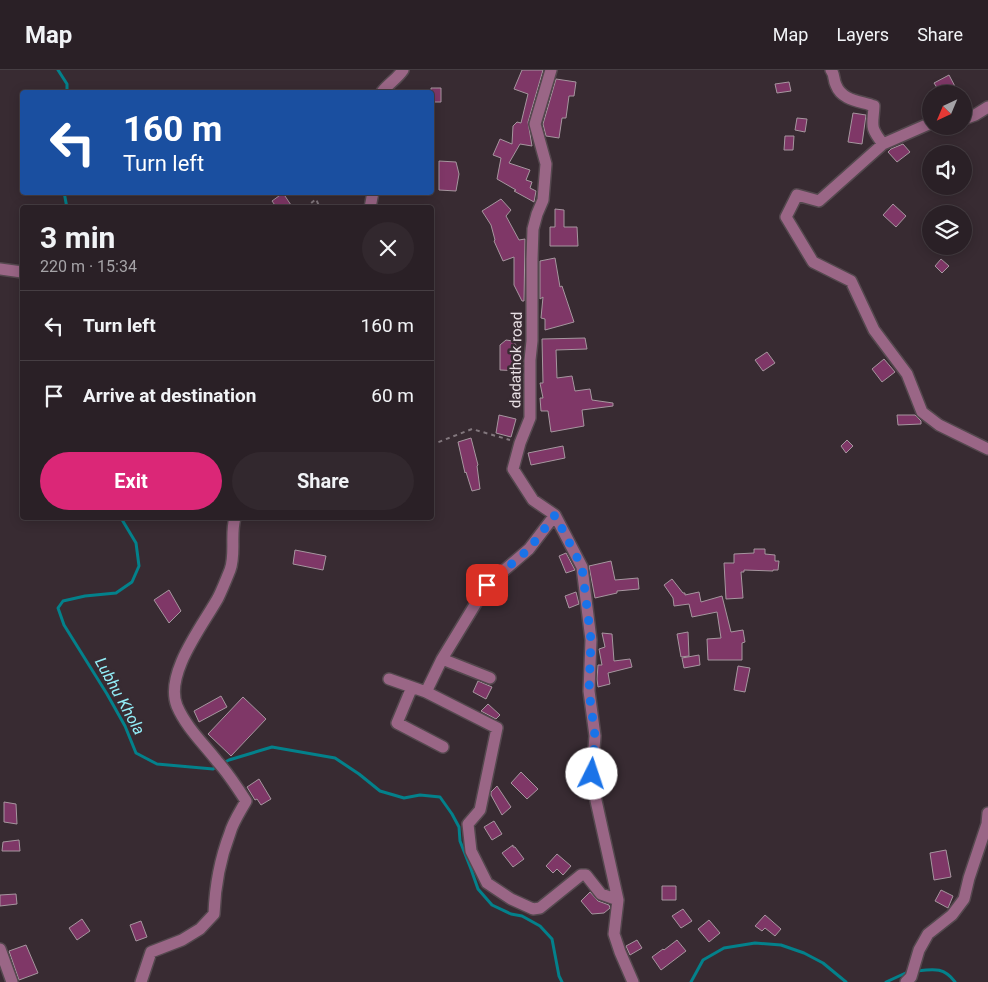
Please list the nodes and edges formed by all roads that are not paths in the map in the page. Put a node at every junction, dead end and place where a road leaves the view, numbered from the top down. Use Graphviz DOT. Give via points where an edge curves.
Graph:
graph roads {
  1 [pos="403,70"];
  2 [pos="551,70"];
  3 [pos="831,70"];
  4 [pos="384,90"];
  5 [pos="988,106"];
  6 [pos="972,115"];
  7 [pos="922,127"];
  8 [pos="883,144"];
  9 [pos="0,269"];
  10 [pos="20,272"];
  11 [pos="988,449"];
  12 [pos="555,515"];
  13 [pos="236,520"];
  14 [pos="442,660"];
  15 [pos="390,678"];
  16 [pos="490,678"];
  17 [pos="412,687"];
  18 [pos="426,692"];
  19 [pos="443,747"];
  20 [pos="988,813"];
  21 [pos="618,900"];
  22 [pos="0,949"];
  23 [pos="909,979"];
  24 [pos="12,982"];
  25 [pos="141,982"];
  26 [pos="633,982"];
  1 -- 4 [label="street"];
  2 -- 12 [label="street, dadathok road" via="535,124 546,164 543,200 533,229 530,418 513,469 533,500"];
  3 -- 8 [label="street" via="840,93 874,106 874,133"];
  5 -- 6 [label="street"];
  7 -- 8 [label="street"];
  8 -- 11 [label="street" via="819,201 796,195 786,217 814,262 851,281 874,330 907,374 922,412 939,425"];
  9 -- 10 [label="street"];
  12 -- 14 [label="street" via="529,549 487,585"];
  12 -- 21 [label="street, dadathok road" via="582,567 591,640 589,691 595,736 593,787"];
  13 -- 25 [label="street" via="231,568 185,653 175,681 175,698 193,734 217,760 246,801 230,832 216,888 214,914 200,929 182,940 151,952"];
  14 -- 16 [label="street"];
  14 -- 18 [label="street"];
  15 -- 17 [label="street"];
  17 -- 18 [label="street"];
  17 -- 19 [label="street" via="397,723"];
  18 -- 21 [label="street" via="497,728 480,810 468,824 471,851 487,883 533,909 540,908 581,875 586,875 601,894"];
  20 -- 23 [label="street" via="964,899 952,915 928,934"];
  21 -- 26 [label="street, dadathok road" via="614,934"];
  22 -- 24 [label="street"];
}
